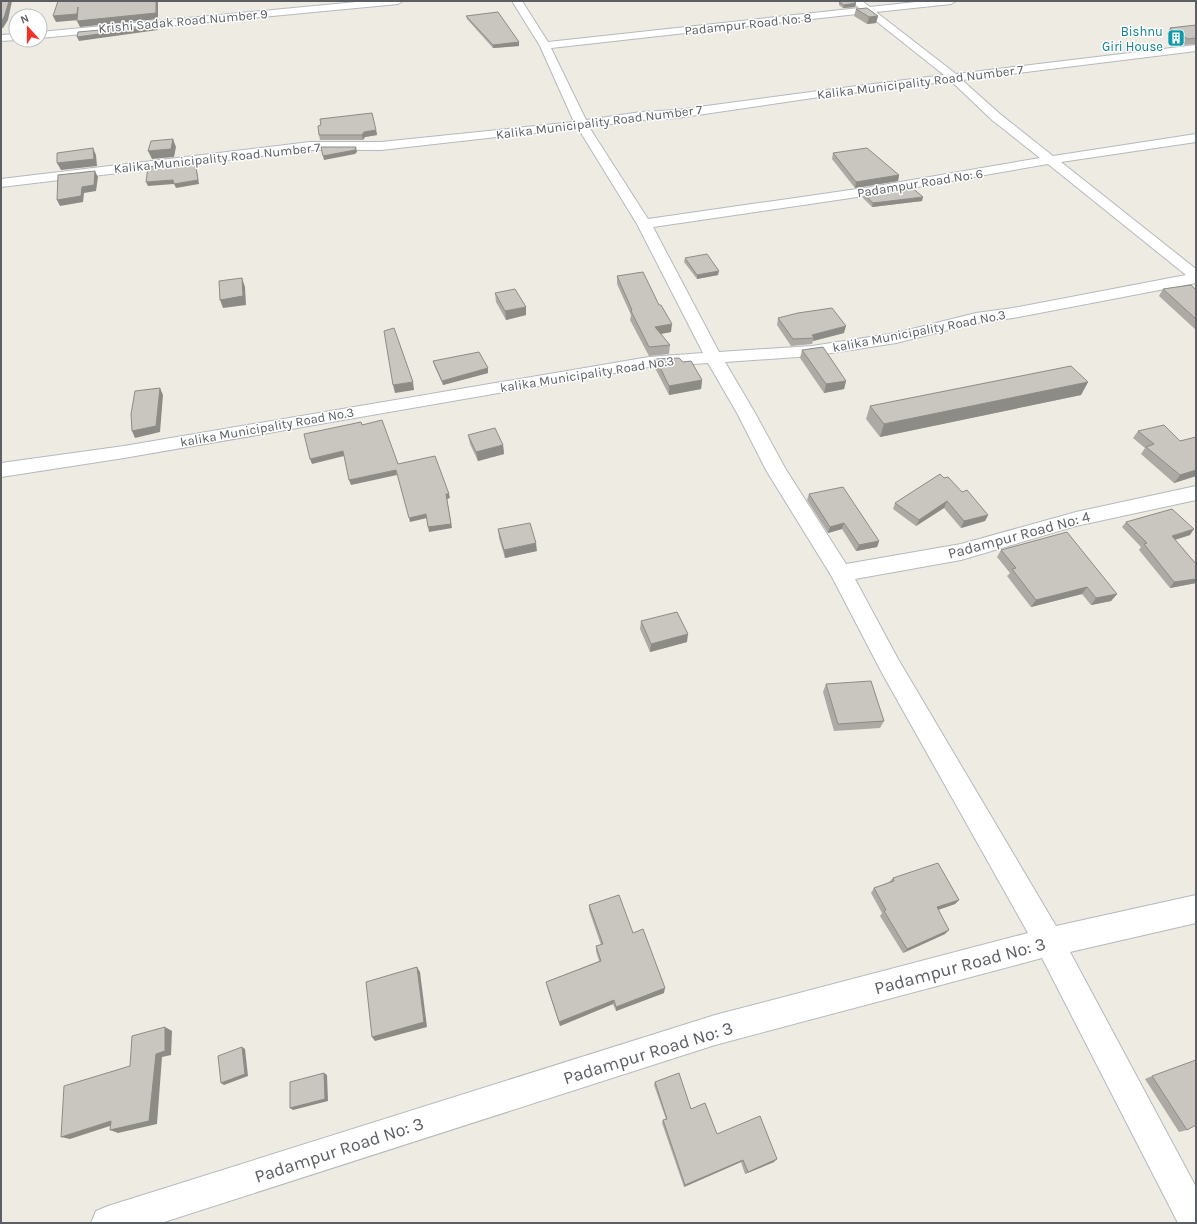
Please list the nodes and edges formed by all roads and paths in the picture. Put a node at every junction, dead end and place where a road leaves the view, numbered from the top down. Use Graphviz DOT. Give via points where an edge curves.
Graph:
graph roads {
  1 [pos="398,1"];
  2 [pos="517,1"];
  3 [pos="856,1"];
  4 [pos="950,1"];
  5 [pos="869,11"];
  6 [pos="48,33"];
  7 [pos="545,46"];
  8 [pos="1196,48"];
  9 [pos="954,78"];
  10 [pos="582,125"];
  11 [pos="1196,138"];
  12 [pos="1050,160"];
  13 [pos="1,183"];
  14 [pos="644,224"];
  15 [pos="1196,277"];
  16 [pos="714,358"];
  17 [pos="1,470"];
  18 [pos="1196,493"];
  19 [pos="841,573"];
  20 [pos="1196,909"];
  21 [pos="1049,942"];
  22 [pos="1196,1222"];
  23 [pos="108,1223"];
  1 -- 6 [label="street, Krishi Sadak Road Number 9"];
  2 -- 7 [label="street"];
  3 -- 5 [label="street"];
  4 -- 5 [label="street, Padampur Road No: 8"];
  5 -- 7 [label="street, Padampur Road No: 8"];
  5 -- 9 [label="street"];
  7 -- 10 [label="street"];
  8 -- 9 [label="street, Kalika Municipality Road Number 7"];
  9 -- 10 [label="street, Kalika Municipality Road Number 7"];
  9 -- 12 [label="street" via="996,118"];
  10 -- 13 [label="street, Kalika Municipality Road Number 7" via="381,146 310,146"];
  10 -- 14 [label="street"];
  11 -- 12 [label="street, Padampur Road No: 6"];
  12 -- 14 [label="street, Padampur Road No: 6" via="878,190"];
  12 -- 15 [label="street"];
  14 -- 16 [label="street"];
  15 -- 16 [label="street, kalika Municipality Road No.3" via="976,318 896,338 812,351"];
  16 -- 17 [label="street, kalika Municipality Road No.3" via="649,362 124,452"];
  16 -- 19 [label="street" via="776,470"];
  18 -- 19 [label="street, Padampur Road No: 4" via="1076,519 962,552"];
  19 -- 21 [label="street" via="890,666"];
  20 -- 21 [label="street, Padampur Road No: 3"];
  21 -- 22 [label="street"];
  21 -- 23 [label="street, Padampur Road No: 3" via="715,1030"];
}
